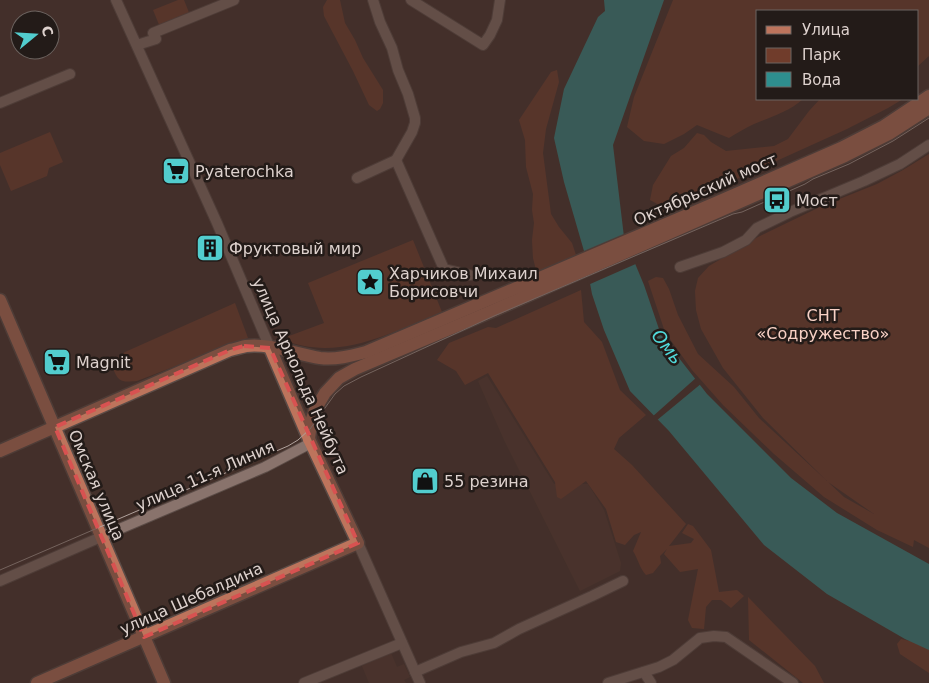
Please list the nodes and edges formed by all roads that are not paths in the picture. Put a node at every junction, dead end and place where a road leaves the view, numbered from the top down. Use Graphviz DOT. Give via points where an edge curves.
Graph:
graph roads {
  1 [pos="116,0"];
  2 [pos="234,0"];
  3 [pos="373,0"];
  4 [pos="411,0"];
  5 [pos="500,0"];
  6 [pos="137,45"];
  7 [pos="70,74"];
  8 [pos="929,96"];
  9 [pos="0,104"];
  10 [pos="929,108"];
  11 [pos="929,145"];
  12 [pos="396,160"];
  13 [pos="357,178"];
  14 [pos="680,267"];
  15 [pos="470,275"];
  16 [pos="0,300"];
  17 [pos="490,306"];
  18 [pos="270,348"];
  19 [pos="54,428"];
  20 [pos="310,441"];
  21 [pos="0,451"];
  22 [pos="101,537"];
  23 [pos="358,543"];
  24 [pos="0,581"];
  25 [pos="623,581"];
  26 [pos="144,637"];
  27 [pos="402,643"];
  28 [pos="415,672"];
  29 [pos="644,672"];
  30 [pos="37,683"];
  31 [pos="164,683"];
  32 [pos="304,683"];
  33 [pos="420,683"];
  34 [pos="608,683"];
  35 [pos="651,683"];
  36 [pos="793,683"];
  1 -- 6 [label="street, улица Арнольда Нейбута"];
  2 -- 6 [label="street" via="153,33 156,39"];
  3 -- 12 [label="street" via="415,118 412,132"];
  4 -- 5 [label="street" via="483,45 497,20"];
  6 -- 18 [label="street, улица Арнольда Нейбута"];
  7 -- 9 [label="street"];
  8 -- 17 [label="main road, Октябрьский мост" via="884,126 841,148"];
  10 -- 17 [label="main road, Октябрьский мост" via="889,134 845,156"];
  11 -- 14 [label="street" via="900,164 757,228 746,240 723,252"];
  12 -- 13 [label="street"];
  12 -- 15 [label="street" via="444,270"];
  16 -- 19 [label="main road, Омская улица"];
  17 -- 18 [label="main road" via="347,356 320,358"];
  17 -- 20 [label="main road" via="339,378 315,410"];
  18 -- 19 [label="main road" via="257,345 230,350"];
  18 -- 20 [label="main road, улица Арнольда Нейбута"];
  19 -- 21 [label="main road"];
  19 -- 22 [label="main road, Омская улица"];
  20 -- 22 [label="street, улица 11-я Линия" via="265,467"];
  20 -- 23 [label="main road, улица Арнольда Нейбута"];
  22 -- 24 [label="street, улица 11-я Линия"];
  22 -- 26 [label="main road, Омская улица"];
  23 -- 26 [label="main road, улица Шебалдина"];
  23 -- 27 [label="street, улица Арнольда Нейбута"];
  25 -- 28 [label="street" via="494,643 461,652"];
  26 -- 30 [label="main road, улица Шебалдина"];
  26 -- 31 [label="main road, Омская улица"];
  27 -- 28 [label="street, улица Арнольда Нейбута"];
  27 -- 32 [label="street"];
  28 -- 33 [label="street, улица Арнольда Нейбута"];
  29 -- 34 [label="street"];
  29 -- 35 [label="street"];
  29 -- 36 [label="street" via="673,660 700,638 714,636 726,637"];
}
